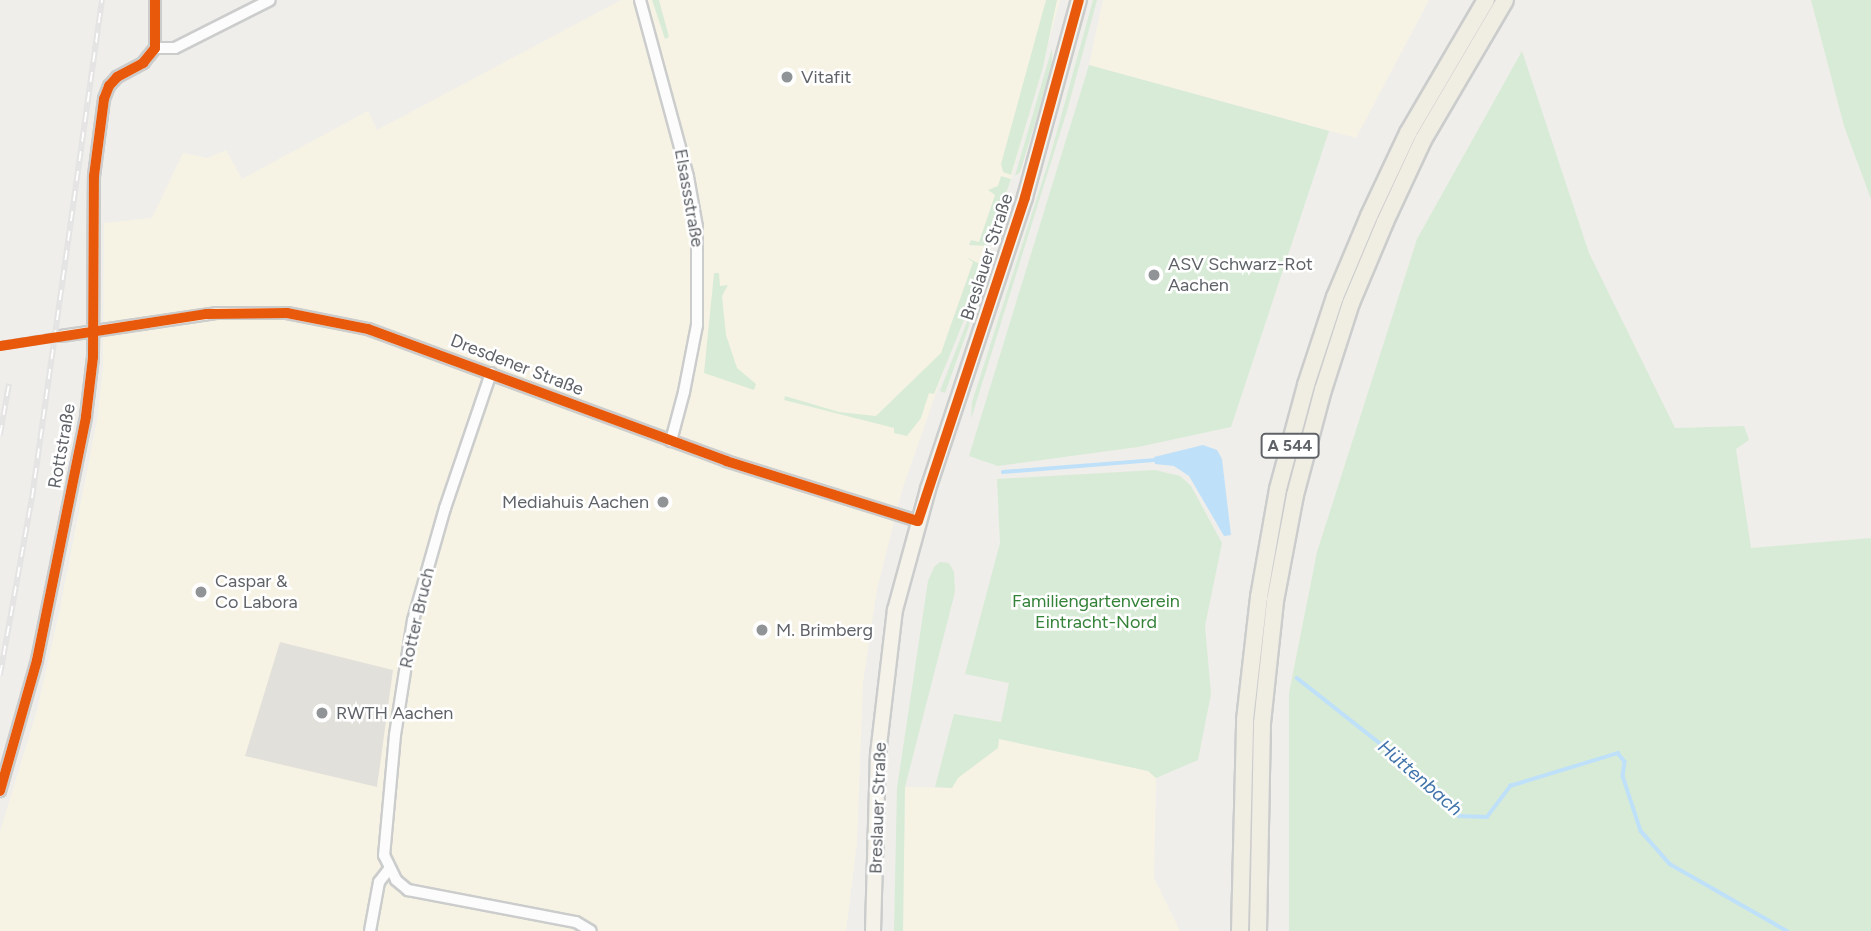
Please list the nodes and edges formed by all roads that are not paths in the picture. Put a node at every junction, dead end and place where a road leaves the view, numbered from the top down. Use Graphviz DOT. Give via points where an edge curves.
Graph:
graph roads {
  1 [pos="155,0"];
  2 [pos="270,0"];
  3 [pos="640,0"];
  4 [pos="1079,0"];
  5 [pos="1486,0"];
  6 [pos="1505,0"];
  7 [pos="155,48"];
  8 [pos="93,331"];
  9 [pos="61,336"];
  10 [pos="491,373"];
  11 [pos="671,441"];
  12 [pos="918,521"];
  13 [pos="0,791"];
  14 [pos="389,869"];
  15 [pos="370,931"];
  16 [pos="591,931"];
  17 [pos="873,931"];
  18 [pos="1240,931"];
  19 [pos="1258,931"];
  1 -- 7 [label="street"];
  2 -- 7 [label="street" via="175,48"];
  3 -- 11 [label="street, Elsassstraße" via="688,177 697,234 696,326"];
  4 -- 12 [label="main road, Breslauer Straße" via="1025,197"];
  5 -- 18 [label="highway, A 544" via="1408,133 1369,216 1335,297 1278,489 1244,720"];
  6 -- 19 [label="highway, A 544" via="1423,139 1385,222 1351,303 1302,469 1275,601 1262,723"];
  7 -- 8 [label="street, Rottstraße" via="143,63 117,77 104,99 94,176"];
  8 -- 9 [label="street, Dresdener Straße"];
  8 -- 10 [label="street, Dresdener Straße" via="206,314 287,313 368,329"];
  8 -- 13 [label="street, Rottstraße" via="86,416 57,568 26,705"];
  10 -- 11 [label="street, Dresdener Straße"];
  10 -- 14 [label="street, Rotter Bruch" via="413,620 387,813 384,855"];
  11 -- 12 [label="street, Dresdener Straße"];
  12 -- 17 [label="main road, Breslauer Straße" via="895,610 885,677"];
  14 -- 15 [label="street, Rotter Bruch" via="379,882"];
  14 -- 16 [label="street" via="408,890 576,922"];
}
